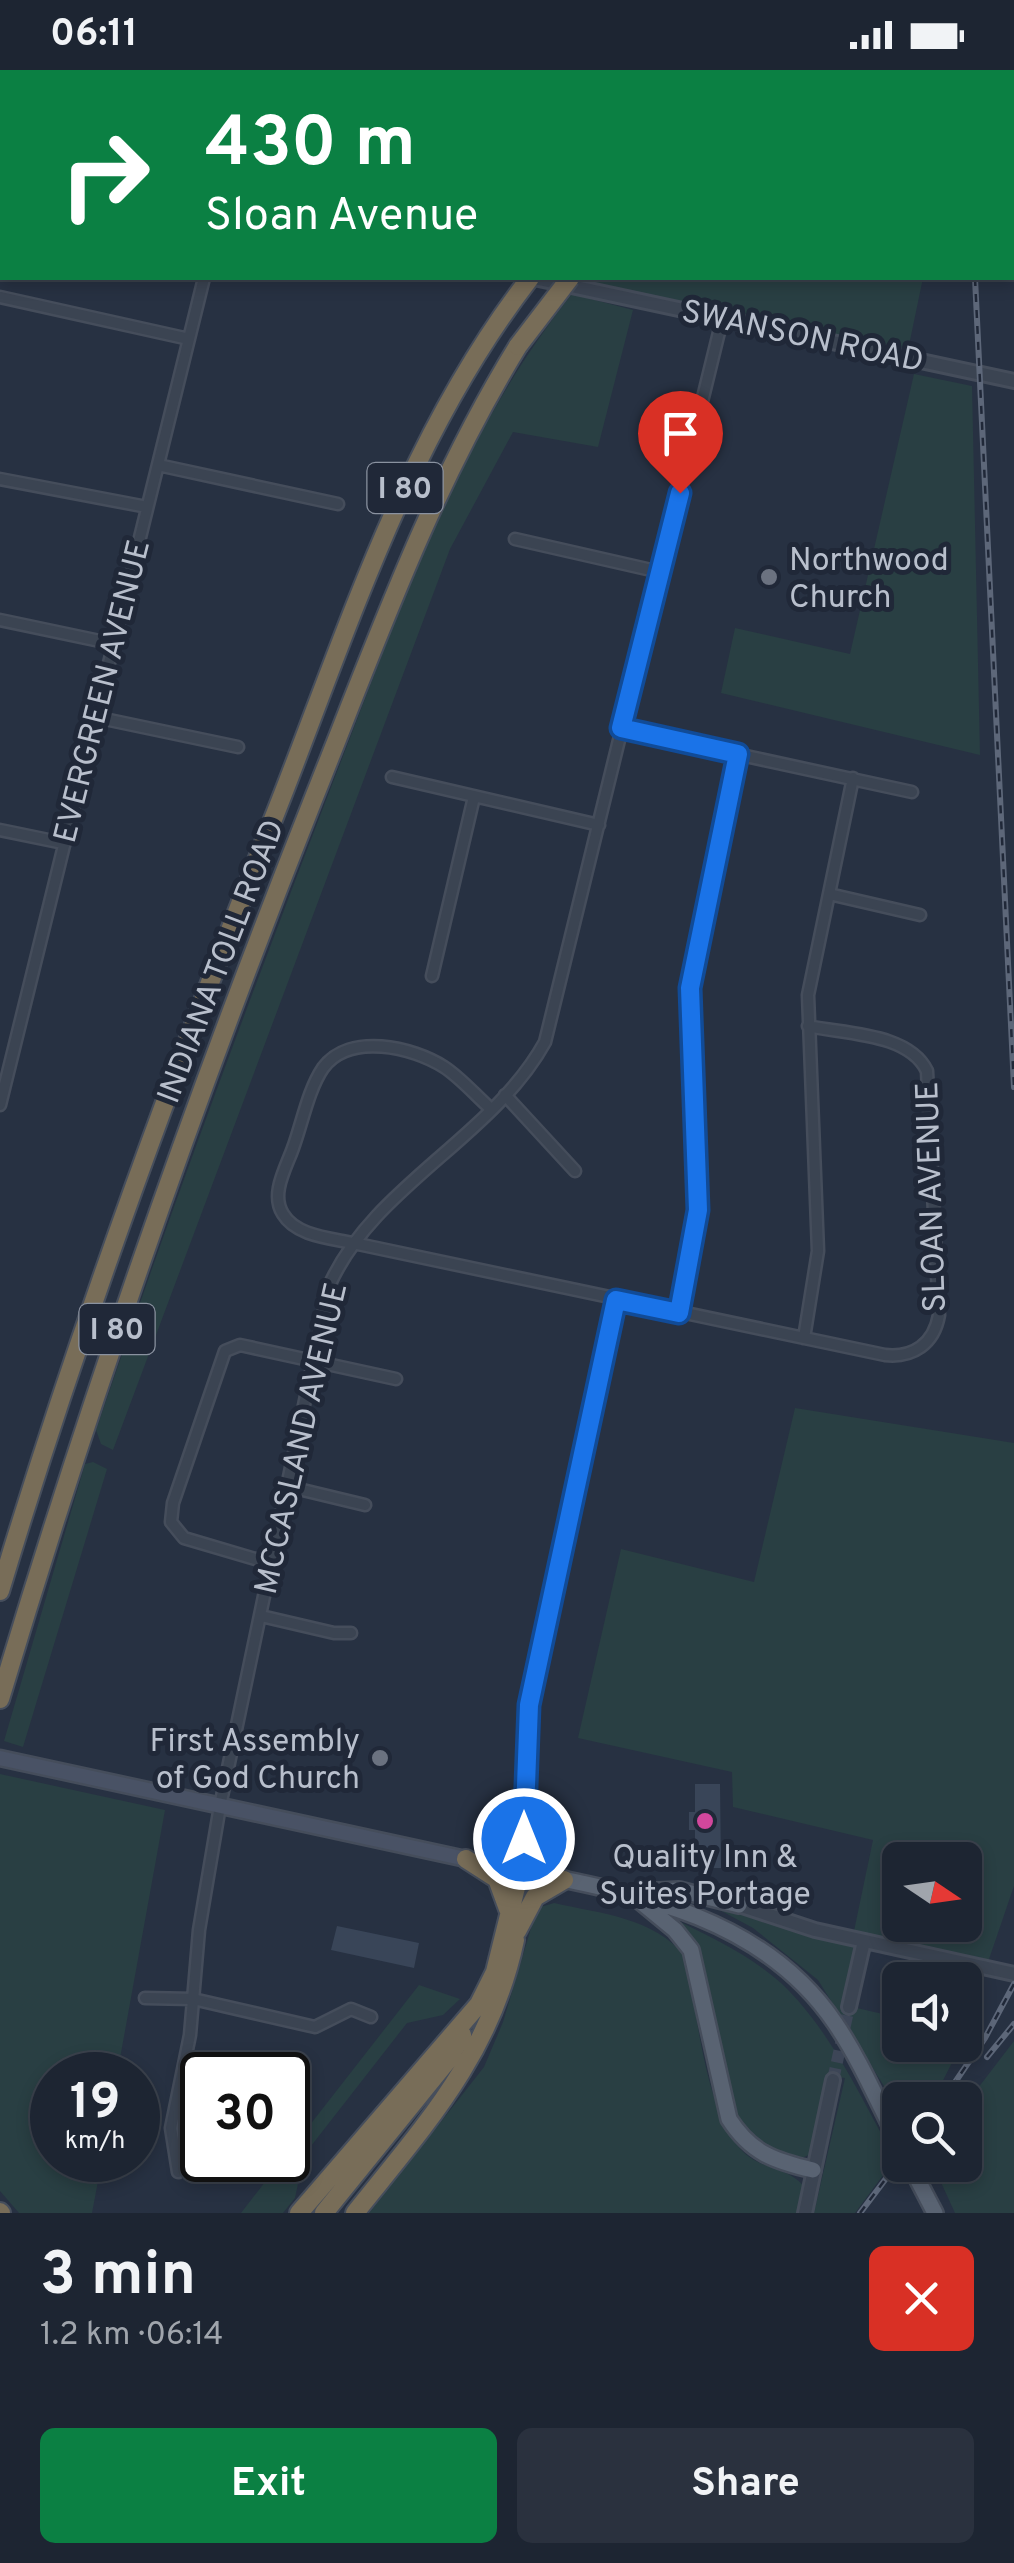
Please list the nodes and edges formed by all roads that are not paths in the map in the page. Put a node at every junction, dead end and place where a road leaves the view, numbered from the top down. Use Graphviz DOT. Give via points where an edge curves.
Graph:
graph roads {
  1 [pos="204,280"];
  2 [pos="530,280"];
  3 [pos="541,280"];
  4 [pos="568,280"];
  5 [pos="0,297"];
  6 [pos="722,320"];
  7 [pos="189,340"];
  8 [pos="1014,380"];
  9 [pos="158,465"];
  10 [pos="0,479"];
  11 [pos="338,504"];
  12 [pos="147,507"];
  13 [pos="515,539"];
  14 [pos="660,572"];
  15 [pos="0,620"];
  16 [pos="114,644"];
  17 [pos="95,717"];
  18 [pos="621,728"];
  19 [pos="238,748"];
  20 [pos="738,754"];
  21 [pos="392,777"];
  22 [pos="854,778"];
  23 [pos="912,792"];
  24 [pos="474,797"];
  25 [pos="599,825"];
  26 [pos="0,830"];
  27 [pos="64,843"];
  28 [pos="829,894"];
  29 [pos="920,914"];
  30 [pos="432,976"];
  31 [pos="808,1026"];
  32 [pos="2,1091"];
  33 [pos="505,1095"];
  34 [pos="0,1105"];
  35 [pos="490,1109"];
  36 [pos="575,1171"];
  37 [pos="352,1243"];
  38 [pos="616,1300"];
  39 [pos="679,1313"];
  40 [pos="804,1338"];
  41 [pos="312,1360"];
  42 [pos="396,1378"];
  43 [pos="286,1486"];
  44 [pos="366,1505"];
  45 [pos="272,1564"];
  46 [pos="0,1591"];
  47 [pos="261,1616"];
  48 [pos="351,1633"];
  49 [pos="0,1699"];
  50 [pos="4,1759"];
  51 [pos="220,1806"];
  52 [pos="466,1859"];
  53 [pos="520,1871"];
  54 [pos="564,1880"];
  55 [pos="625,1892"];
  56 [pos="739,1906"];
  57 [pos="512,1928"];
  58 [pos="864,1941"];
  59 [pos="1014,1974"];
  60 [pos="144,1998"];
  61 [pos="193,1999"];
  62 [pos="479,2004"];
  63 [pos="849,2007"];
  64 [pos="371,2017"];
  65 [pos="480,2041"];
  66 [pos="833,2080"];
  67 [pos="882,2110"];
  68 [pos="813,2170"];
  69 [pos="178,2172"];
  70 [pos="919,2182"];
  71 [pos="300,2213"];
  72 [pos="324,2213"];
  73 [pos="338,2213"];
  74 [pos="355,2213"];
  75 [pos="805,2213"];
  76 [pos="936,2213"];
  1 -- 7 [label="street, EVERGREEN AVENUE"];
  2 -- 46 [label="highway, INDIANA TOLL ROAD / I 80" via="494,325 428,439 334,661 136,1180"];
  3 -- 6 [label="street, SWANSON ROAD"];
  4 -- 49 [label="highway, INDIANA TOLL ROAD / I 80, bridge" via="480,407 428,512 221,1038 76,1449"];
  5 -- 7 [label="street"];
  6 -- 8 [label="street, SWANSON ROAD"];
  6 -- 14 [label="street, MCCASLAND AVENUE"];
  7 -- 9 [label="street, EVERGREEN AVENUE"];
  9 -- 11 [label="street"];
  9 -- 12 [label="street, EVERGREEN AVENUE"];
  10 -- 12 [label="street"];
  12 -- 16 [label="street, EVERGREEN AVENUE"];
  13 -- 14 [label="street"];
  14 -- 18 [label="street, MCCASLAND AVENUE"];
  15 -- 16 [label="street"];
  16 -- 17 [label="street, EVERGREEN AVENUE"];
  17 -- 19 [label="street"];
  17 -- 27 [label="street, EVERGREEN AVENUE"];
  18 -- 20 [label="street"];
  18 -- 25 [label="street, MCCASLAND AVENUE"];
  20 -- 22 [label="street"];
  20 -- 39 [label="street" via="690,988 698,1210"];
  21 -- 24 [label="street"];
  22 -- 23 [label="street"];
  22 -- 28 [label="street"];
  24 -- 25 [label="street"];
  24 -- 30 [label="street"];
  25 -- 33 [label="street, MCCASLAND AVENUE" via="545,1042"];
  26 -- 27 [label="street"];
  27 -- 32 [label="street, EVERGREEN AVENUE"];
  28 -- 29 [label="street"];
  28 -- 31 [label="street"];
  31 -- 40 [label="street" via="818,1251"];
  31 -- 40 [label="street, SLOAN AVENUE" via="902,1046 927,1071 939,1315 924,1346 898,1356"];
  32 -- 34 [label="street, EVERGREEN AVENUE"];
  33 -- 35 [label="street, MCCASLAND AVENUE"];
  33 -- 36 [label="street"];
  35 -- 37 [label="street, MCCASLAND AVENUE"];
  35 -- 37 [label="street, SLOAN AVENUE" via="444,1066 402,1050 360,1046 324,1068 278,1198 281,1212 300,1230"];
  37 -- 38 [label="street, SLOAN AVENUE"];
  37 -- 41 [label="street, MCCASLAND AVENUE" via="329,1286"];
  38 -- 39 [label="street, SLOAN AVENUE"];
  38 -- 53 [label="street" via="529,1705"];
  39 -- 40 [label="street, SLOAN AVENUE"];
  41 -- 42 [label="street"];
  41 -- 43 [label="street, MCCASLAND AVENUE"];
  41 -- 45 [label="street" via="240,1345 226,1351 171,1513 184,1538"];
  43 -- 44 [label="street"];
  43 -- 45 [label="street, MCCASLAND AVENUE"];
  45 -- 47 [label="street, MCCASLAND AVENUE"];
  47 -- 48 [label="street"];
  47 -- 51 [label="street, MCCASLAND AVENUE"];
  50 -- 51 [label="main road"];
  51 -- 52 [label="main road"];
  51 -- 61 [label="street, MCCASLAND AVENUE"];
  52 -- 53 [label="main road"];
  52 -- 57 [label="highway" via="502,1885"];
  53 -- 54 [label="main road"];
  53 -- 57 [label="highway"];
  54 -- 55 [label="main road"];
  54 -- 57 [label="highway" via="535,1897"];
  55 -- 56 [label="main road" via="680,1890"];
  55 -- 67 [label="main road" via="720,1925 799,1982 834,2021"];
  55 -- 68 [label="main road" via="690,1950 728,2119 762,2155"];
  56 -- 58 [label="street"];
  57 -- 62 [label="highway"];
  57 -- 65 [label="highway" via="502,1995"];
  58 -- 59 [label="street"];
  58 -- 63 [label="street"];
  60 -- 61 [label="street"];
  61 -- 64 [label="street" via="314,2027 352,2009"];
  61 -- 69 [label="street, MCCASLAND AVENUE" via="171,2128"];
  62 -- 71 [label="highway"];
  62 -- 72 [label="highway" via="448,2061"];
  65 -- 73 [label="highway" via="450,2069"];
  65 -- 74 [label="highway" via="466,2072"];
  66 -- 68 [label="street"];
  68 -- 75 [label="street"];
  70 -- 76 [label="main road"];
}
